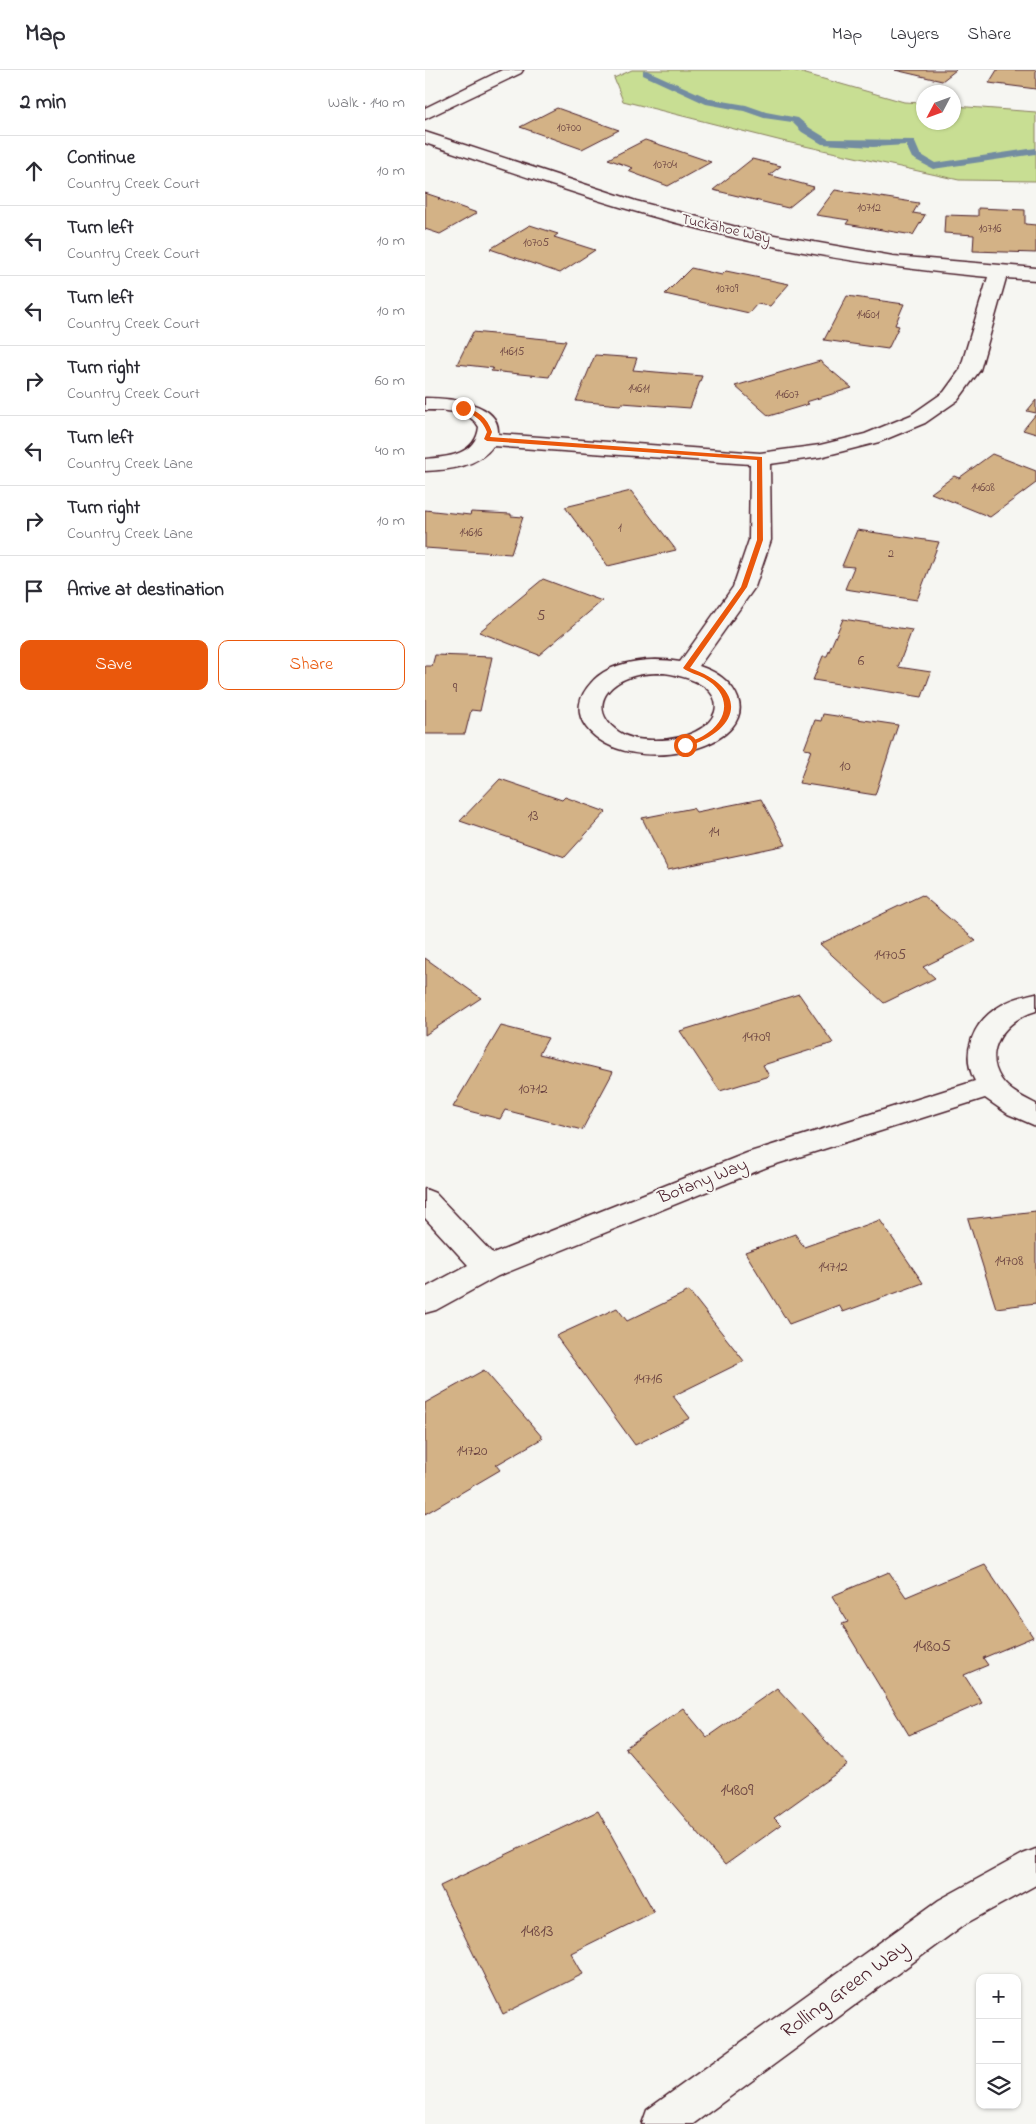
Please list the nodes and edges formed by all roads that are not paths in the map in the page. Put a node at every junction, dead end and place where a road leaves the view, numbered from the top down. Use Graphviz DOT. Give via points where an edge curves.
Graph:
graph roads {
  1 [pos="515,70"];
  2 [pos="425,114"];
  3 [pos="425,137"];
  4 [pos="998,273"];
  5 [pos="1036,274"];
  6 [pos="425,404"];
  7 [pos="487,439"];
  8 [pos="760,459"];
  9 [pos="425,465"];
  10 [pos="686,668"];
  11 [pos="1036,1002"];
  12 [pos="991,1086"];
  13 [pos="1036,1116"];
  14 [pos="425,1200"];
  15 [pos="488,1268"];
  16 [pos="425,1302"];
  17 [pos="1036,1866"];
  18 [pos="661,2124"];
  1 -- 2 [label="street"];
  3 -- 4 [label="street, Tuckahoe Way" via="658,213 731,232 879,261"];
  4 -- 5 [label="street, Tuckahoe Way"];
  4 -- 8 [label="street" via="970,370 951,396 918,419 872,438 820,451"];
  6 -- 7 [label="street" via="446,404 477,414 486,422"];
  7 -- 8 [label="street"];
  7 -- 9 [label="street" via="477,451 461,459"];
  8 -- 10 [label="street" via="760,540 744,587"];
  10 -- 10 [label="street" via="650,666 622,672 605,681 595,692 590,706 592,719 602,731 618,741 639,747 663,749 706,737 720,726 728,713 727,699 720,686"];
  11 -- 12 [label="street" via="1006,1013 989,1028 981,1046 981,1066"];
  12 -- 13 [label="street" via="1011,1103"];
  12 -- 15 [label="street, Botany Way" via="757,1160"];
  14 -- 15 [label="street"];
  15 -- 16 [label="street, Botany Way"];
  17 -- 18 [label="street, Rolling Green Way" via="952,1912"];
}
